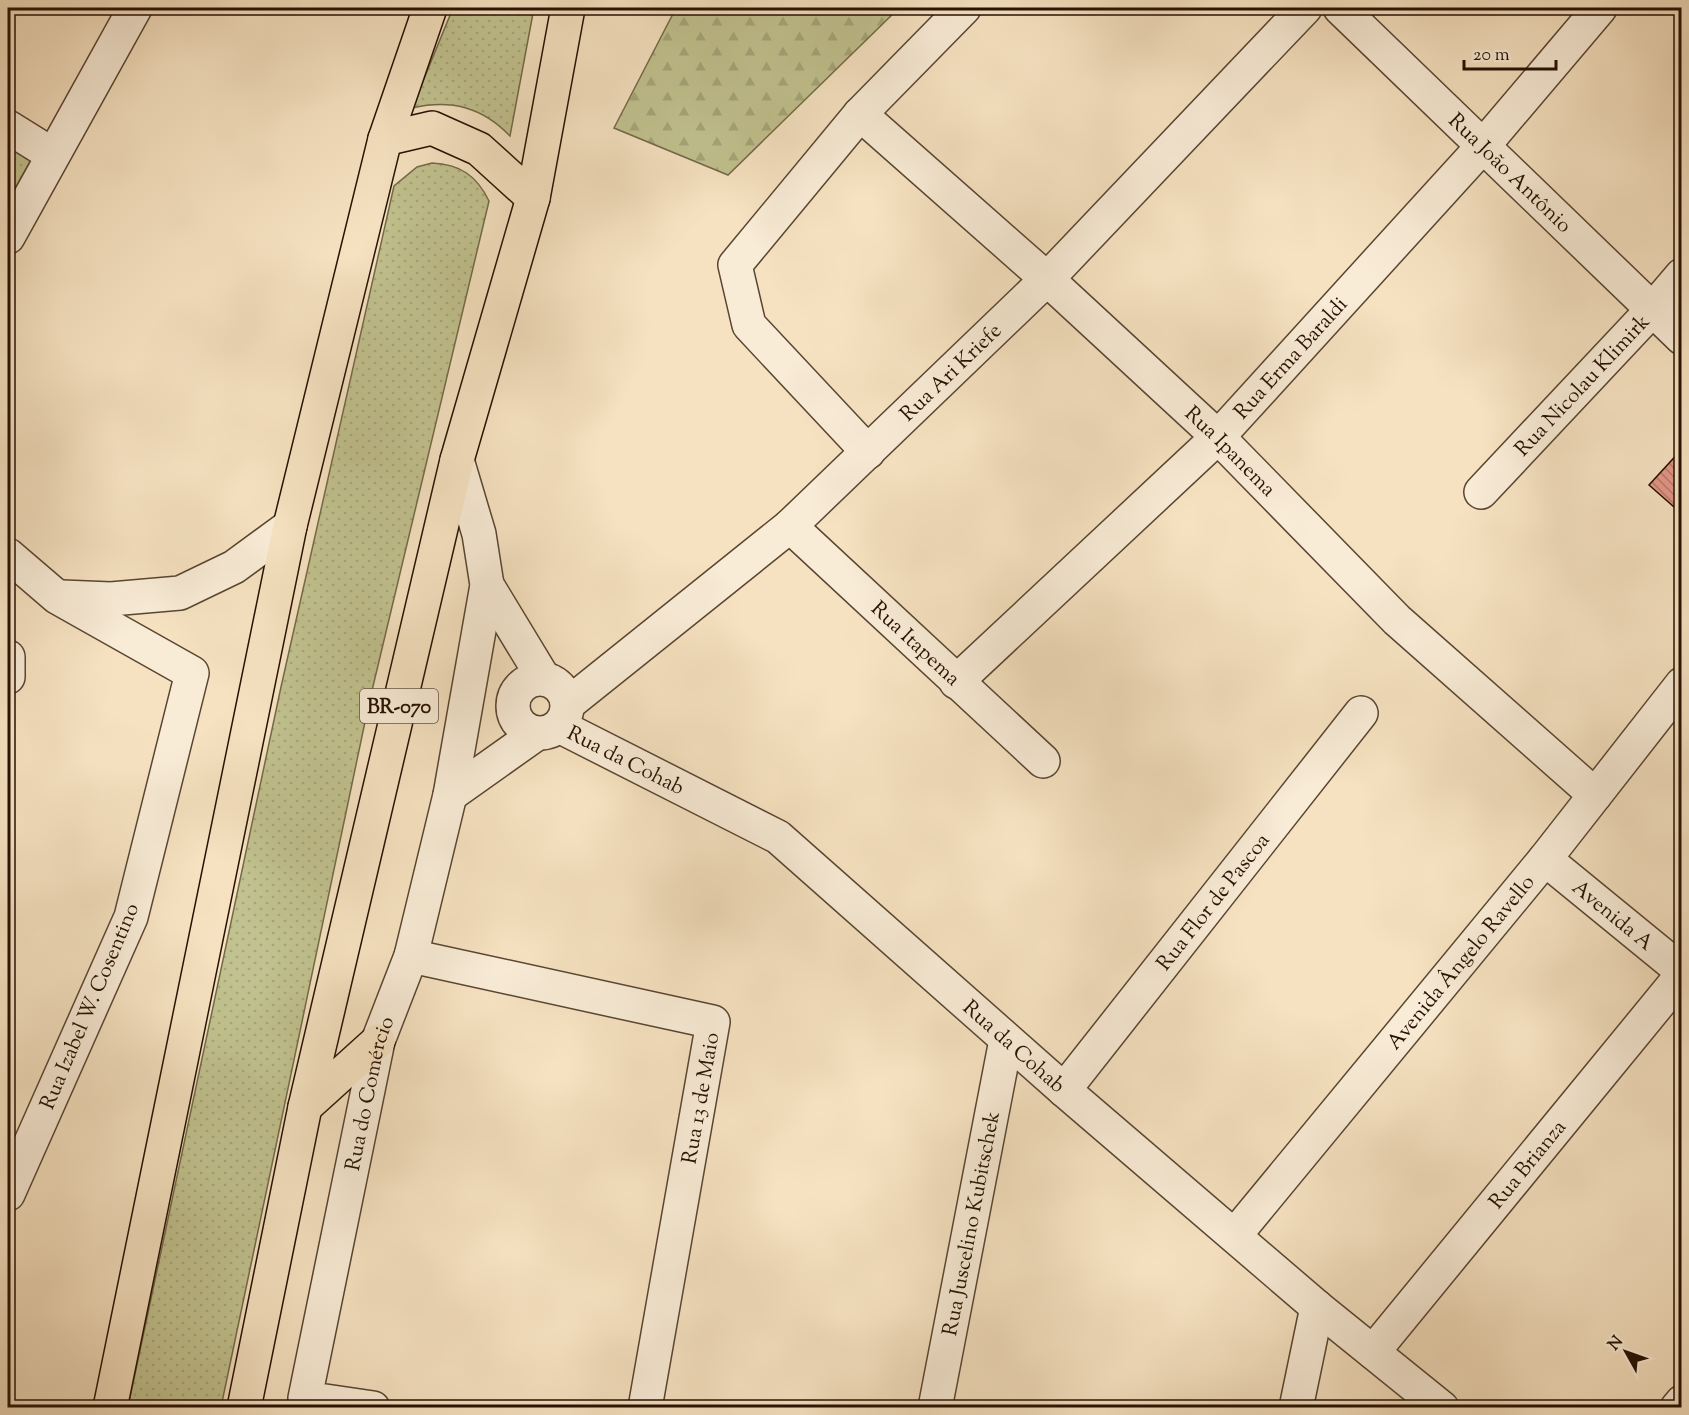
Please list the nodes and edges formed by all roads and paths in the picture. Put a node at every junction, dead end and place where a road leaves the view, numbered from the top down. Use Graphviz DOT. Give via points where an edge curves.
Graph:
graph roads {
  1 [pos="135,8"];
  2 [pos="430,8"];
  3 [pos="568,8"];
  4 [pos="964,8"];
  5 [pos="1305,8"];
  6 [pos="1340,8"];
  7 [pos="1600,8"];
  8 [pos="860,114"];
  9 [pos="8,128"];
  10 [pos="385,139"];
  11 [pos="1483,146"];
  12 [pos="53,155"];
  13 [pos="532,198"];
  14 [pos="8,237"];
  15 [pos="1682,275"];
  16 [pos="1047,279"];
  17 [pos="1653,309"];
  18 [pos="1682,338"];
  19 [pos="1218,437"];
  20 [pos="868,452"];
  21 [pos="457,460"];
  22 [pos="1480,492"];
  23 [pos="290,526"];
  24 [pos="790,526"];
  25 [pos="8,555"];
  26 [pos="487,585"];
  27 [pos="57,597"];
  28 [pos="544,679"];
  29 [pos="956,682"];
  30 [pos="1682,684"];
  31 [pos="1361,713"];
  32 [pos="554,722"];
  33 [pos="1044,761"];
  34 [pos="450,795"];
  35 [pos="1595,795"];
  36 [pos="1545,859"];
  37 [pos="411,956"];
  38 [pos="1682,973"];
  39 [pos="1006,1040"];
  40 [pos="378,1041"];
  41 [pos="1064,1090"];
  42 [pos="305,1107"];
  43 [pos="8,1194"];
  44 [pos="1235,1235"];
  45 [pos="1317,1307"];
  46 [pos="1373,1352"];
  47 [pos="1682,1402"];
  48 [pos="110,1407"];
  49 [pos="244,1407"];
  50 [pos="373,1407"];
  51 [pos="645,1407"];
  52 [pos="935,1407"];
  53 [pos="1296,1407"];
  54 [pos="1442,1407"];
  55 [pos="1677,1407"];
  1 -- 12 [label="street"];
  2 -- 10 [label="highway"];
  3 -- 13 [label="highway, BR-070"];
  4 -- 8 [label="street"];
  5 -- 16 [label="street, Rua Ari Kriefe"];
  6 -- 11 [label="street, Rua João Antônio"];
  7 -- 11 [label="street, Rua Erma Baraldi"];
  8 -- 16 [label="street, Rua Ipanema"];
  8 -- 20 [label="street" via="735,265 749,325"];
  9 -- 12 [label="street"];
  10 -- 13 [label="highway" via="432,128 479,149"];
  10 -- 23 [label="highway"];
  11 -- 17 [label="street, Rua João Antônio"];
  11 -- 19 [label="street, Rua Erma Baraldi"];
  12 -- 14 [label="street"];
  13 -- 21 [label="highway, BR-070"];
  15 -- 17 [label="street, Rua Nicolau Klimirk"];
  16 -- 19 [label="street, Rua Ipanema"];
  16 -- 20 [label="street, Rua Ari Kriefe"];
  17 -- 18 [label="street, Rua João Antônio"];
  17 -- 22 [label="street, Rua Nicolau Klimirk"];
  19 -- 29 [label="street, Rua Erma Baraldi"];
  19 -- 35 [label="street, Rua Ipanema" via="1397,620"];
  20 -- 24 [label="street, Rua Ari Kriefe"];
  21 -- 26 [label="street" via="479,534"];
  21 -- 42 [label="highway, BR-070"];
  23 -- 27 [label="street" via="234,567 180,593 111,599"];
  23 -- 48 [label="highway"];
  24 -- 29 [label="street, Rua Itapema"];
  24 -- 32 [label="street, Rua Ari Kriefe"];
  25 -- 27 [label="street"];
  26 -- 28 [label="street"];
  26 -- 34 [label="street, Rua do Comércio"];
  27 -- 43 [label="street, Rua Izabel W. Cosentino" via="192,673 130,917"];
  28 -- 32 [label="street" via="560,688"];
  28 -- 32 [label="street" via="521,686 512,709 516,721 525,729"];
  29 -- 33 [label="street, Rua Itapema"];
  30 -- 35 [label="street, Avenida Ângelo Ravello"];
  31 -- 41 [label="street, Rua Flor de Pascoa"];
  32 -- 34 [label="street, Rua da Cohab"];
  32 -- 39 [label="street, Rua da Cohab" via="778,837"];
  34 -- 37 [label="street, Rua do Comércio"];
  35 -- 36 [label="street, Avenida Ângelo Ravello"];
  36 -- 38 [label="street, Avenida A"];
  36 -- 44 [label="street, Avenida Ângelo Ravello"];
  37 -- 40 [label="street, Rua do Comércio"];
  37 -- 51 [label="street, Rua 13 de Maio" via="713,1022"];
  38 -- 46 [label="street, Rua Brianza"];
  39 -- 41 [label="street, Rua da Cohab"];
  39 -- 52 [label="street, Rua Juscelino Kubitschek"];
  40 -- 42 [label="highway"];
  40 -- 50 [label="street, Rua do Comércio" via="304,1398"];
  41 -- 44 [label="street, Rua da Cohab"];
  42 -- 49 [label="highway, BR-070"];
  44 -- 45 [label="street, Rua da Cohab"];
  45 -- 46 [label="street, Rua da Cohab"];
  45 -- 53 [label="street"];
  46 -- 54 [label="street, Rua da Cohab"];
  47 -- 55 [label="street"];
}
